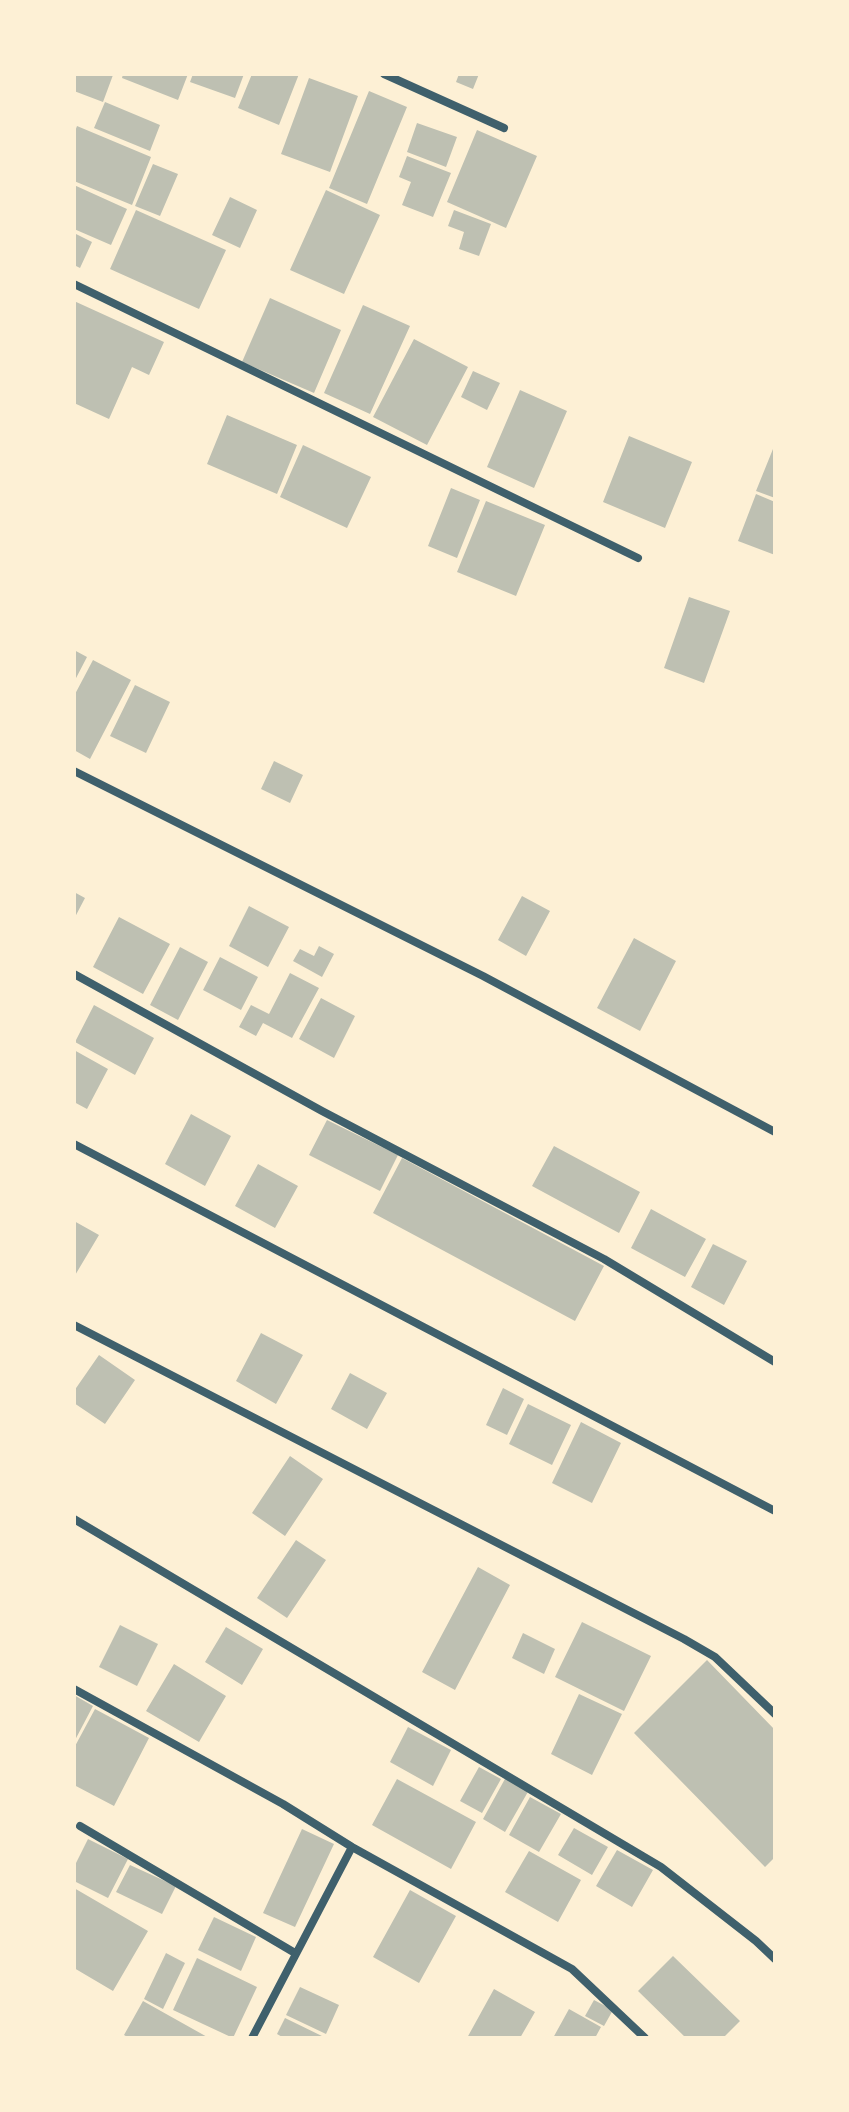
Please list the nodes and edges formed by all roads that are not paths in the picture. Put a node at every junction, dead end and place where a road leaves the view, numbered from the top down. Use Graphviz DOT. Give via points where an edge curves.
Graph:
graph roads {
  1 [pos="384,74"];
  2 [pos="504,128"];
  3 [pos="74,284"];
  4 [pos="638,558"];
  5 [pos="74,771"];
  6 [pos="74,974"];
  7 [pos="775,1132"];
  8 [pos="74,1144"];
  9 [pos="74,1325"];
  10 [pos="775,1362"];
  11 [pos="775,1511"];
  12 [pos="74,1519"];
  13 [pos="74,1689"];
  14 [pos="775,1714"];
  15 [pos="80,1826"];
  16 [pos="352,1847"];
  17 [pos="295,1953"];
  18 [pos="775,1959"];
  19 [pos="252,2038"];
  20 [pos="645,2038"];
  1 -- 2 [label="street"];
  3 -- 4 [label="street"];
  5 -- 7 [label="street" via="483,976"];
  6 -- 10 [label="street" via="604,1259"];
  8 -- 11 [label="street"];
  9 -- 14 [label="street" via="684,1639 715,1657"];
  12 -- 18 [label="street" via="661,1867"];
  13 -- 16 [label="street"];
  15 -- 17 [label="street"];
  16 -- 17 [label="street"];
  16 -- 20 [label="street" via="572,1969"];
  17 -- 19 [label="street"];
}
